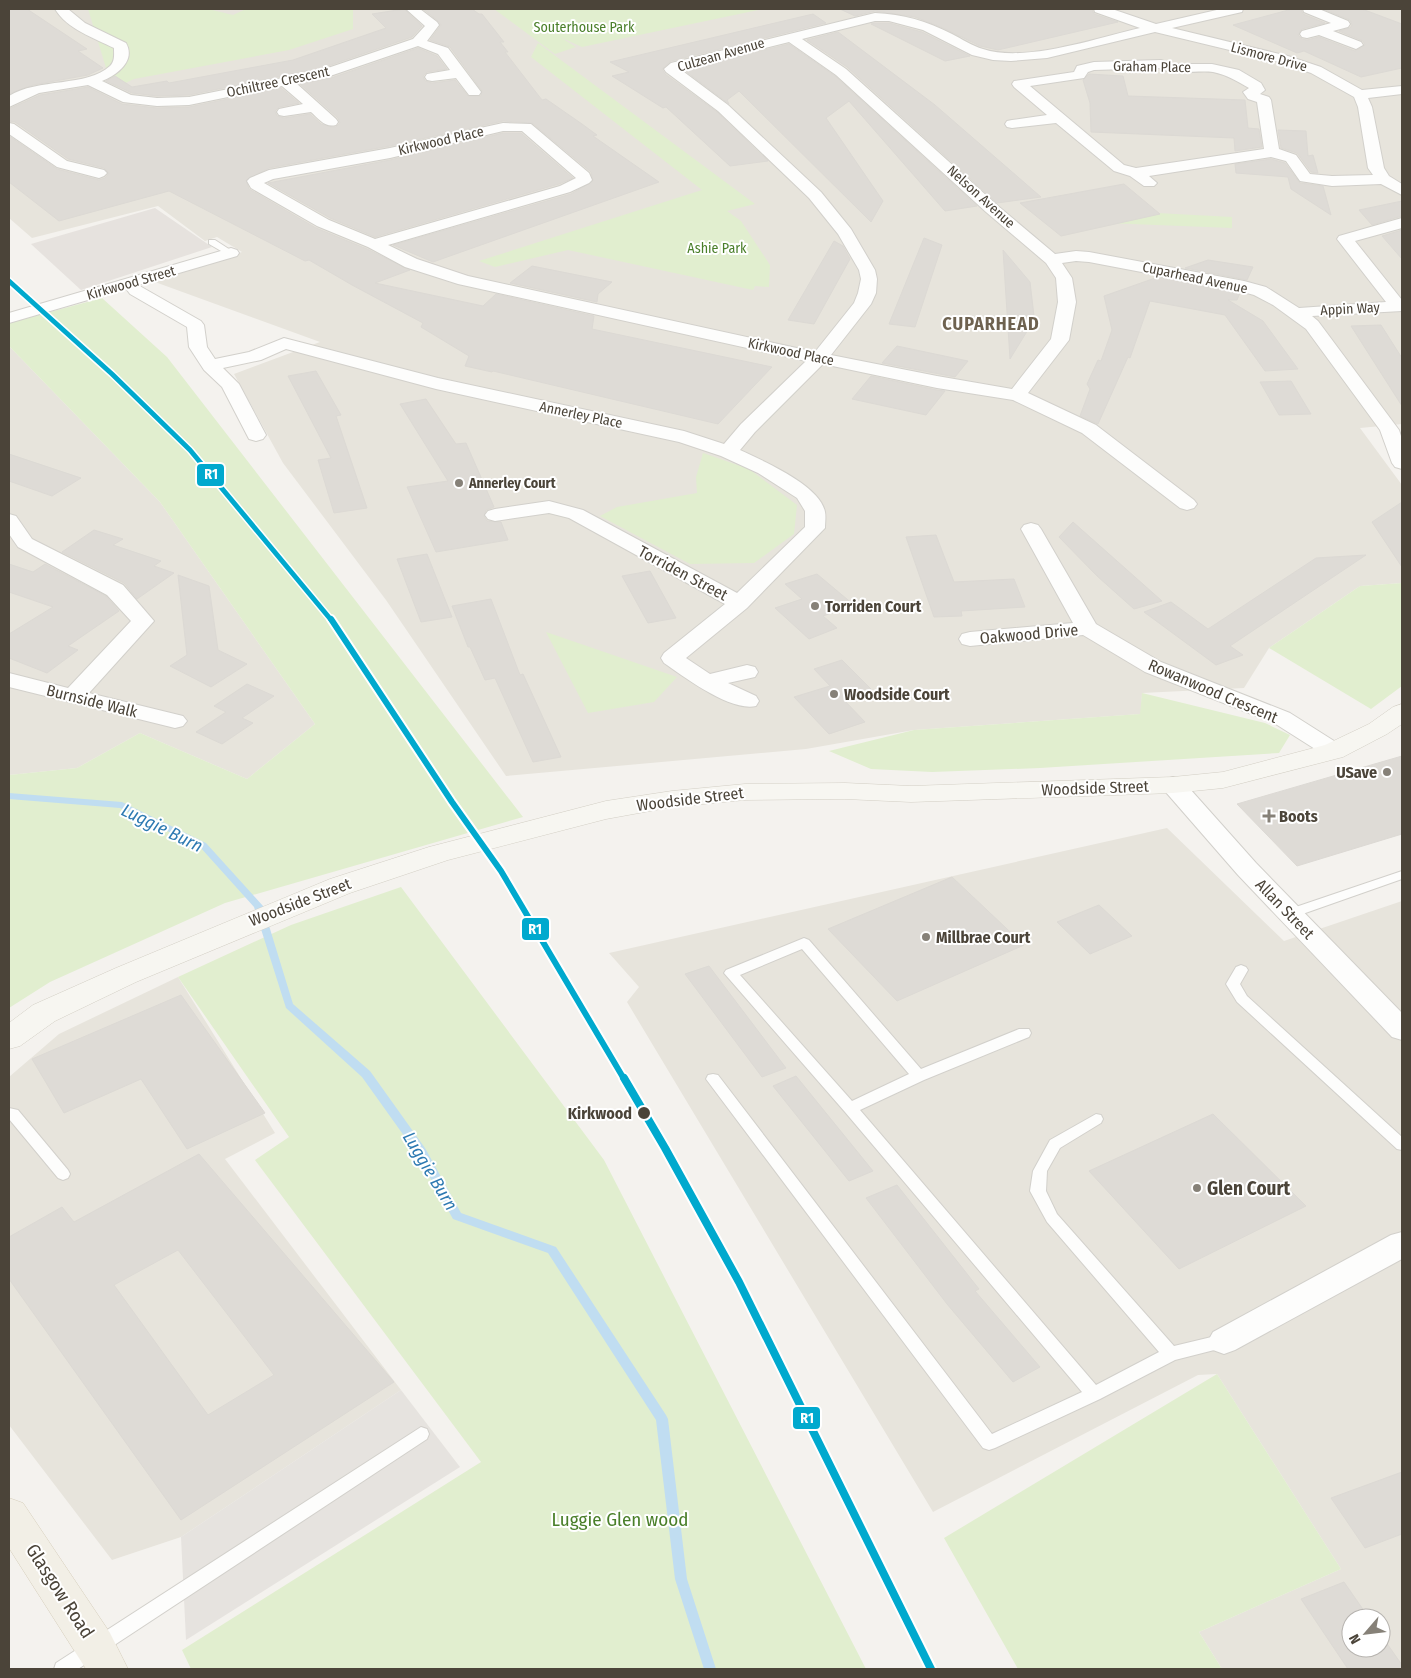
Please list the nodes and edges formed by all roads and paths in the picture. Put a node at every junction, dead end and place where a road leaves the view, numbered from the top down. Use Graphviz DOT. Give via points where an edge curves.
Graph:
graph roads {
  1 [pos="61,9"];
  2 [pos="412,9"];
  3 [pos="1100,9"];
  4 [pos="1237,9"];
  5 [pos="1309,9"];
  6 [pos="1154,28"];
  7 [pos="1322,31"];
  8 [pos="1307,34"];
  9 [pos="791,37"];
  10 [pos="418,42"];
  11 [pos="1356,45"];
  12 [pos="460,74"];
  13 [pos="432,77"];
  14 [pos="90,81"];
  15 [pos="286,82"];
  16 [pos="1402,90"];
  17 [pos="474,92"];
  18 [pos="1360,95"];
  19 [pos="9,102"];
  20 [pos="313,107"];
  21 [pos="284,112"];
  22 [pos="1060,118"];
  23 [pos="331,122"];
  24 [pos="1012,124"];
  25 [pos="9,127"];
  26 [pos="1272,152"];
  27 [pos="98,173"];
  28 [pos="1135,173"];
  29 [pos="1384,179"];
  30 [pos="1149,183"];
  31 [pos="1402,190"];
  32 [pos="1402,223"];
  33 [pos="212,242"];
  34 [pos="374,244"];
  35 [pos="231,253"];
  36 [pos="1052,260"];
  37 [pos="136,290"];
  38 [pos="1400,306"];
  39 [pos="1298,313"];
  40 [pos="9,318"];
  41 [pos="819,358"];
  42 [pos="210,366"];
  43 [pos="1017,395"];
  44 [pos="256,435"];
  45 [pos="728,452"];
  46 [pos="1402,463"];
  47 [pos="1187,504"];
  48 [pos="495,515"];
  49 [pos="9,520"];
  50 [pos="1030,529"];
  51 [pos="739,603"];
  52 [pos="1088,628"];
  53 [pos="970,639"];
  54 [pos="748,672"];
  55 [pos="9,680"];
  56 [pos="706,682"];
  57 [pos="73,696"];
  58 [pos="748,701"];
  59 [pos="1402,712"];
  60 [pos="175,721"];
  61 [pos="1334,751"];
  62 [pos="1173,785"];
  63 [pos="1402,875"];
  64 [pos="1289,914"];
  65 [pos="1241,970"];
  66 [pos="1402,1030"];
  67 [pos="1024,1033"];
  68 [pos="9,1038"];
  69 [pos="919,1076"];
  70 [pos="713,1079"];
  71 [pos="850,1108"];
  72 [pos="9,1113"];
  73 [pos="1096,1119"];
  74 [pos="1402,1145"];
  75 [pos="63,1174"];
  76 [pos="1402,1244"];
  77 [pos="1224,1341"];
  78 [pos="1171,1354"];
  79 [pos="1094,1394"];
  80 [pos="421,1434"];
  81 [pos="9,1515"];
  82 [pos="102,1658"];
  83 [pos="63,1669"];
  1 -- 14 [label="street" via="76,22 121,46 123,56 120,63 109,73"];
  2 -- 10 [label="street" via="432,25"];
  3 -- 6 [label="street, Lismore Drive"];
  4 -- 6 [label="street, Culzean Avenue"];
  5 -- 7 [label="street" via="1343,24"];
  6 -- 9 [label="street, Culzean Avenue" via="1043,54 1009,56 982,54 910,19 888,16"];
  6 -- 18 [label="street, Lismore Drive" via="1283,59 1316,70"];
  7 -- 8 [label="street"];
  7 -- 11 [label="street"];
  9 -- 36 [label="street, Nelson Avenue" via="841,72"];
  9 -- 41 [label="street, Culzean Avenue" via="671,69 722,108 815,195 845,232 867,270 867,293 862,304"];
  10 -- 12 [label="street" via="443,51"];
  10 -- 15 [label="street, Ochiltree Crescent" via="339,69"];
  12 -- 13 [label="street"];
  12 -- 17 [label="street"];
  14 -- 15 [label="street, Ochiltree Crescent" via="128,99 169,102"];
  14 -- 19 [label="street" via="42,88"];
  15 -- 20 [label="street"];
  16 -- 18 [label="street"];
  18 -- 29 [label="street" via="1376,168"];
  20 -- 21 [label="street"];
  20 -- 23 [label="street"];
  22 -- 24 [label="street"];
  22 -- 26 [label="street, Graham Place" via="1019,84 1079,76 1082,69 1094,66 1161,64 1170,68 1212,68 1234,73 1256,86 1258,90 1250,92 1264,100"];
  22 -- 28 [label="street, Graham Place" via="1119,168"];
  25 -- 27 [label="street" via="62,164"];
  26 -- 28 [label="street"];
  26 -- 29 [label="street" via="1290,158 1305,178 1332,181"];
  28 -- 30 [label="street, Graham Place"];
  29 -- 31 [label="street"];
  32 -- 38 [label="street" via="1345,239"];
  33 -- 35 [label="lane, Kirkwood Street"];
  34 -- 34 [label="street, Kirkwood Place" via="323,223 265,191 255,182 269,175 516,126 526,127 584,176 584,180 565,189"];
  34 -- 41 [label="street, Kirkwood Place" via="411,263 464,280"];
  35 -- 40 [label="street, Kirkwood Street"];
  36 -- 39 [label="street, Cuparhead Avenue" via="1089,257 1238,285 1266,294"];
  36 -- 43 [label="street, Nelson Avenue" via="1064,278 1067,302 1060,340"];
  37 -- 42 [label="street" via="195,325 198,347"];
  38 -- 39 [label="street, Appin Way"];
  39 -- 46 [label="street, Cuparhead Avenue" via="1312,325 1389,430"];
  41 -- 43 [label="street, Kirkwood Place"];
  41 -- 45 [label="street, Culzean Avenue"];
  42 -- 44 [label="street" via="230,384"];
  42 -- 45 [label="street, Annerley Place" via="255,356 284,343 436,384 684,437"];
  43 -- 47 [label="street, Kirkwood Place" via="1089,429"];
  45 -- 51 [label="street, Annerley Place" via="765,469 804,494 815,511 815,528"];
  48 -- 51 [label="street, Torriden Street" via="549,506 576,514"];
  49 -- 57 [label="street" via="24,543 115,590 143,621"];
  50 -- 52 [label="street, Rowanwood Crescent"];
  51 -- 56 [label="street, Torriden Street" via="672,658"];
  52 -- 53 [label="street, Oakwood Drive"];
  52 -- 61 [label="street, Rowanwood Crescent" via="1153,667 1282,718"];
  54 -- 56 [label="street"];
  55 -- 57 [label="street, Burnside Walk"];
  56 -- 58 [label="street"];
  57 -- 60 [label="street, Burnside Walk"];
  59 -- 61 [label="street, Woodside Street" via="1378,729"];
  61 -- 62 [label="street, Woodside Street" via="1223,780"];
  62 -- 64 [label="street, Allan Street"];
  62 -- 68 [label="street, Woodside Street" via="921,794 746,792 672,799 598,812 439,854 282,908 44,1013"];
  63 -- 64 [label="lane"];
  64 -- 66 [label="street, Allan Street"];
  65 -- 74 [label="lane" via="1232,984 1242,999"];
  67 -- 69 [label="lane"];
  69 -- 71 [label="lane"];
  69 -- 71 [label="lane" via="804,943 731,973"];
  70 -- 79 [label="lane" via="989,1443"];
  71 -- 79 [label="lane"];
  72 -- 75 [label="lane"];
  73 -- 78 [label="lane" via="1055,1144 1040,1172 1038,1191 1052,1218"];
  76 -- 77 [label="street"];
  77 -- 78 [label="lane"];
  78 -- 79 [label="lane"];
  80 -- 82 [label="lane"];
  81 -- 82 [label="main road, Glasgow Road"];
  82 -- 83 [label="lane"];
}
